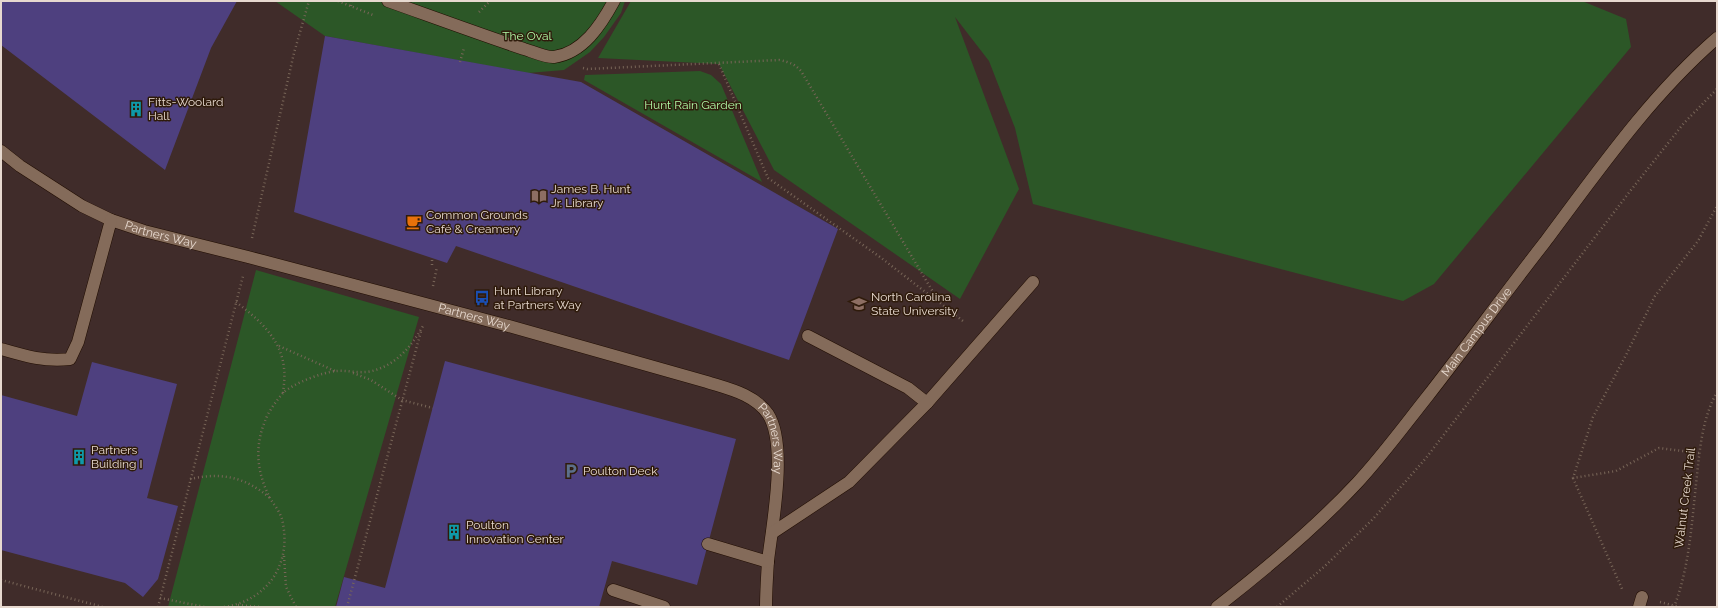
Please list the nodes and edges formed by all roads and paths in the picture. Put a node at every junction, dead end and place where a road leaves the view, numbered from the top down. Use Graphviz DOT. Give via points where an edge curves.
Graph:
graph roads {
  1 [pos="309,1"];
  2 [pos="352,1"];
  3 [pos="388,1"];
  4 [pos="614,1"];
  5 [pos="351,6"];
  6 [pos="1717,38"];
  7 [pos="552,58"];
  8 [pos="719,64"];
  9 [pos="1717,89"];
  10 [pos="1,151"];
  11 [pos="1717,206"];
  12 [pos="110,220"];
  13 [pos="252,240"];
  14 [pos="432,258"];
  15 [pos="432,265"];
  16 [pos="438,267"];
  17 [pos="243,276"];
  18 [pos="1033,282"];
  19 [pos="431,291"];
  20 [pos="236,302"];
  21 [pos="939,302"];
  22 [pos="963,321"];
  23 [pos="808,336"];
  24 [pos="279,346"];
  25 [pos="1,349"];
  26 [pos="335,371"];
  27 [pos="353,372"];
  28 [pos="1717,392"];
  29 [pos="284,393"];
  30 [pos="402,400"];
  31 [pos="927,403"];
  32 [pos="432,408"];
  33 [pos="1699,453"];
  34 [pos="1573,478"];
  35 [pos="190,479"];
  36 [pos="272,500"];
  37 [pos="772,533"];
  38 [pos="708,544"];
  39 [pos="283,553"];
  40 [pos="768,562"];
  41 [pos="1,580"];
  42 [pos="613,590"];
  43 [pos="160,598"];
  44 [pos="1641,602"];
  45 [pos="238,605"];
  46 [pos="1674,606"];
  47 [pos="103,607"];
  48 [pos="158,607"];
  49 [pos="205,607"];
  50 [pos="224,607"];
  51 [pos="261,607"];
  52 [pos="296,607"];
  53 [pos="347,607"];
  54 [pos="664,607"];
  55 [pos="766,607"];
  56 [pos="1217,607"];
  57 [pos="1277,607"];
  58 [pos="1680,607"];
  1 -- 13 [label="path" via="294,53"];
  2 -- 5 [label="path"];
  3 -- 7 [label="street"];
  4 -- 7 [label="street" via="594,32 578,48"];
  6 -- 56 [label="street, Main Campus Drive" via="1676,77 1632,129 1447,371 1358,481 1302,538"];
  7 -- 8 [label="path" via="587,69"];
  8 -- 21 [label="path" via="768,178"];
  8 -- 21 [label="path" via="779,60 796,65"];
  9 -- 57 [label="path" via="1684,123 1631,190 1426,458 1373,519 1325,566"];
  10 -- 12 [label="street, Partners Way" via="82,206"];
  11 -- 34 [label="path" via="1698,241 1655,296 1593,417"];
  12 -- 25 [label="street" via="78,342 70,359 54,361"];
  12 -- 37 [label="street, Partners Way" via="504,325 737,391 762,407 774,430 777,470"];
  14 -- 15 [label="path"];
  16 -- 19 [label="path"];
  17 -- 20 [label="path"];
  18 -- 31 [label="street"];
  20 -- 24 [label="path" via="259,320"];
  20 -- 35 [label="path"];
  21 -- 22 [label="path"];
  23 -- 31 [label="street" via="908,388"];
  24 -- 26 [label="path"];
  24 -- 29 [label="path" via="284,368"];
  26 -- 27 [label="path"];
  26 -- 29 [label="path" via="305,380"];
  27 -- 30 [label="path"];
  27 -- 30 [label="path" via="372,371 389,364 405,353 423,326"];
  28 -- 33 [label="path, Walnut Creek Trail" via="1705,420"];
  29 -- 36 [label="path" via="265,419 259,438 259,470"];
  30 -- 32 [label="path"];
  30 -- 53 [label="path"];
  31 -- 37 [label="street" via="849,482"];
  33 -- 34 [label="path" via="1659,448 1616,471"];
  33 -- 46 [label="path, Walnut Creek Trail" via="1690,539"];
  34 -- 44 [label="path" via="1624,593"];
  35 -- 36 [label="path" via="220,476 240,479 258,488"];
  35 -- 43 [label="path"];
  36 -- 39 [label="path" via="283,523"];
  37 -- 40 [label="street, Partners Way"];
  38 -- 40 [label="street"];
  39 -- 45 [label="path" via="275,575 267,586"];
  39 -- 52 [label="path" via="286,587"];
  40 -- 55 [label="street, Partners Way"];
  41 -- 47 [label="path"];
  42 -- 54 [label="street"];
  43 -- 48 [label="path"];
  43 -- 49 [label="path"];
  44 -- 46 [label="path"];
  45 -- 50 [label="path"];
  45 -- 51 [label="path"];
  46 -- 58 [label="path"];
}
